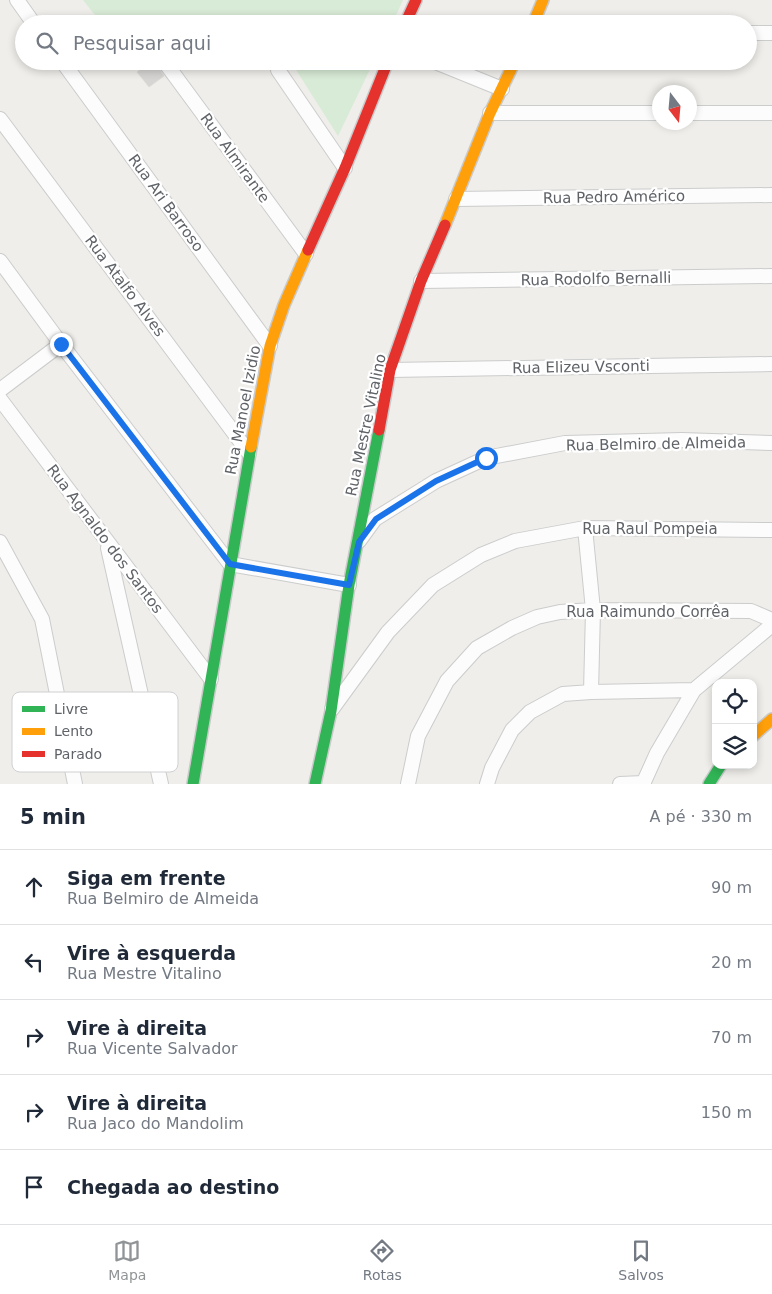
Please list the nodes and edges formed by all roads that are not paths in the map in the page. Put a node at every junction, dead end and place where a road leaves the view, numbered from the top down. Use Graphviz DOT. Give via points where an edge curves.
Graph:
graph roads {
  1 [pos="17,0"];
  2 [pos="416,0"];
  3 [pos="543,0"];
  4 [pos="28,15"];
  5 [pos="409,15"];
  6 [pos="536,15"];
  7 [pos="772,32"];
  8 [pos="757,33"];
  9 [pos="69,70"];
  10 [pos="171,70"];
  11 [pos="278,70"];
  12 [pos="384,70"];
  13 [pos="455,70"];
  14 [pos="511,70"];
  15 [pos="502,89"];
  16 [pos="490,113"];
  17 [pos="652,113"];
  18 [pos="697,113"];
  19 [pos="772,113"];
  20 [pos="0,119"];
  21 [pos="345,168"];
  22 [pos="772,195"];
  23 [pos="456,199"];
  24 [pos="306,254"];
  25 [pos="0,261"];
  26 [pos="772,276"];
  27 [pos="421,281"];
  28 [pos="61,344"];
  29 [pos="270,346"];
  30 [pos="772,364"];
  31 [pos="390,370"];
  32 [pos="0,390"];
  33 [pos="0,399"];
  34 [pos="772,443"];
  35 [pos="249,454"];
  36 [pos="585,528"];
  37 [pos="772,530"];
  38 [pos="0,542"];
  39 [pos="107,542"];
  40 [pos="359,542"];
  41 [pos="230,564"];
  42 [pos="349,585"];
  43 [pos="593,610"];
  44 [pos="772,620"];
  45 [pos="772,625"];
  46 [pos="210,680"];
  47 [pos="694,690"];
  48 [pos="57,692"];
  49 [pos="140,692"];
  50 [pos="592,692"];
  51 [pos="330,711"];
  52 [pos="772,719"];
  53 [pos="757,732"];
  54 [pos="717,769"];
  55 [pos="644,783"];
  56 [pos="193,784"];
  57 [pos="315,784"];
  58 [pos="408,784"];
  59 [pos="487,784"];
  60 [pos="620,784"];
  61 [pos="709,784"];
  1 -- 4 [label="street"];
  2 -- 5 [label="street"];
  3 -- 6 [label="street"];
  7 -- 8 [label="street"];
  9 -- 29 [label="street, Rua Ari Barroso"];
  10 -- 24 [label="street, Rua Almirante"];
  11 -- 21 [label="street"];
  12 -- 21 [label="street, Rua Manoel Izidio"];
  13 -- 15 [label="street"];
  14 -- 15 [label="street, Rua Mestre Vitalino"];
  15 -- 16 [label="street, Rua Mestre Vitalino"];
  16 -- 17 [label="street"];
  16 -- 23 [label="street, Rua Mestre Vitalino"];
  18 -- 19 [label="street"];
  20 -- 35 [label="street, Rua Atalfo Alves"];
  21 -- 24 [label="street, Rua Manoel Izidio"];
  22 -- 23 [label="street, Rua Pedro Américo"];
  23 -- 27 [label="street, Rua Mestre Vitalino"];
  24 -- 29 [label="street, Rua Manoel Izidio"];
  25 -- 28 [label="street"];
  26 -- 27 [label="street, Rua Rodolfo Bernalli"];
  27 -- 31 [label="street, Rua Mestre Vitalino"];
  28 -- 32 [label="street"];
  28 -- 41 [label="street"];
  29 -- 35 [label="street, Rua Manoel Izidio"];
  30 -- 31 [label="street, Rua Elizeu Vsconti"];
  31 -- 40 [label="street, Rua Mestre Vitalino"];
  33 -- 39 [label="street, Rua Agnaldo dos Santos"];
  34 -- 40 [label="street, Rua Belmiro de Almeida" via="682,440 565,443 486,458 436,481 376,519"];
  35 -- 41 [label="street, Rua Manoel Izidio"];
  36 -- 37 [label="street, Rua Raul Pompeia"];
  36 -- 43 [label="street"];
  36 -- 51 [label="street, Rua Raul Pompeia" via="515,541 481,555 433,585 388,632"];
  38 -- 48 [label="street" via="42,619"];
  39 -- 46 [label="street, Rua Agnaldo dos Santos"];
  39 -- 49 [label="street"];
  40 -- 42 [label="street, Rua Mestre Vitalino"];
  41 -- 42 [label="street"];
  41 -- 46 [label="street, Rua Manoel Izidio"];
  42 -- 51 [label="street, Rua Mestre Vitalino"];
  43 -- 44 [label="street, Rua Raimundo Corrêa" via="751,612"];
  43 -- 50 [label="street"];
  43 -- 58 [label="street, Rua Raimundo Corrêa" via="537,617 477,648 447,681 418,736"];
  45 -- 47 [label="street"];
  46 -- 56 [label="street, Rua Manoel Izidio"];
  47 -- 50 [label="street"];
  47 -- 55 [label="street" via="657,753"];
  50 -- 59 [label="street" via="563,694 530,712 512,730"];
  51 -- 57 [label="street, Rua Mestre Vitalino"];
  52 -- 53 [label="street"];
  54 -- 61 [label="street"];
  55 -- 60 [label="street"];
}
